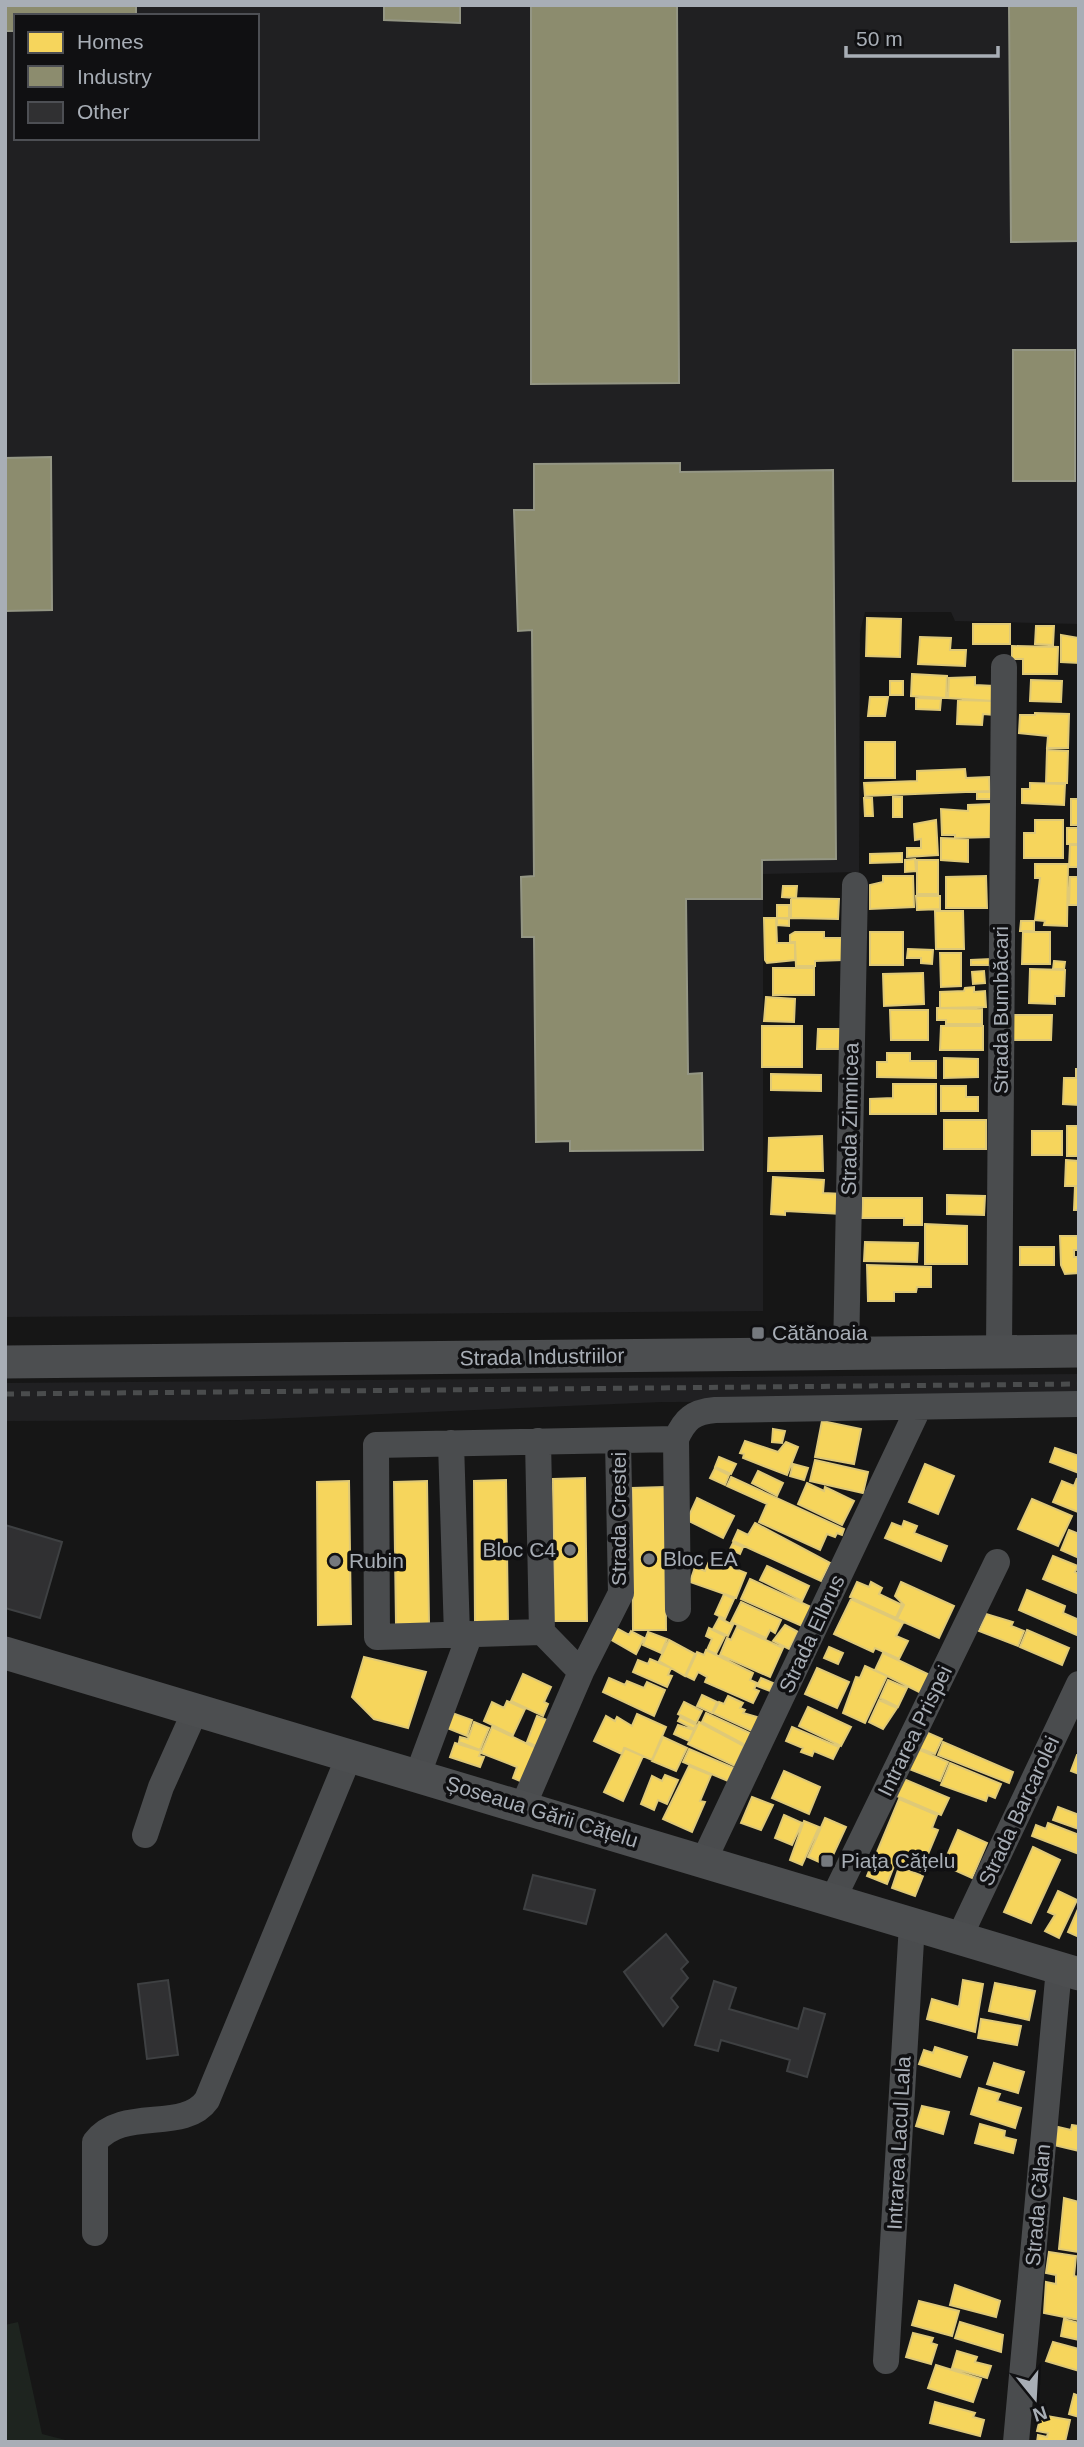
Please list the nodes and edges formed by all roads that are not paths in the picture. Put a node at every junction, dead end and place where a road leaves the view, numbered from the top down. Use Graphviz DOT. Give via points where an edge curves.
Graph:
graph roads {
  1 [pos="1004,667"];
  2 [pos="855,885"];
  3 [pos="1077,1348"];
  4 [pos="999,1352"];
  5 [pos="846,1354"];
  6 [pos="5,1362"];
  7 [pos="1079,1405"];
  8 [pos="919,1407"];
  9 [pos="676,1439"];
  10 [pos="538,1441"];
  11 [pos="618,1441"];
  12 [pos="451,1443"];
  13 [pos="997,1562"];
  14 [pos="678,1609"];
  15 [pos="542,1632"];
  16 [pos="464,1635"];
  17 [pos="5,1653"];
  18 [pos="581,1672"];
  19 [pos="1079,1684"];
  20 [pos="196,1709"];
  21 [pos="350,1754"];
  22 [pos="418,1774"];
  23 [pos="523,1806"];
  24 [pos="145,1835"];
  25 [pos="704,1860"];
  26 [pos="833,1899"];
  27 [pos="912,1924"];
  28 [pos="959,1938"];
  29 [pos="1069,1971"];
  30 [pos="95,2233"];
  31 [pos="886,2361"];
  32 [pos="1016,2442"];
  1 -- 4 [label="street, Strada Bumbăcari"];
  2 -- 5 [label="street, Strada Zimnicea"];
  3 -- 4 [label="main road, Strada Industriilor"];
  4 -- 5 [label="main road, Strada Industriilor"];
  5 -- 6 [label="main road, Strada Industriilor"];
  7 -- 8 [label="street"];
  8 -- 9 [label="street" via="700,1412 684,1423"];
  8 -- 25 [label="street, Strada Elbrus"];
  9 -- 11 [label="street"];
  9 -- 14 [label="street"];
  10 -- 11 [label="street"];
  10 -- 12 [label="street"];
  10 -- 15 [label="street"];
  11 -- 18 [label="street, Strada Crestei" via="621,1593"];
  12 -- 16 [label="street"];
  12 -- 16 [label="street" via="376,1445 377,1637"];
  13 -- 26 [label="street, Intrarea Prispei"];
  15 -- 16 [label="street"];
  15 -- 18 [label="street"];
  16 -- 22 [label="street"];
  17 -- 20 [label="main road, Șoseaua Gării Cățelu"];
  18 -- 23 [label="street, Strada Crestei"];
  19 -- 28 [label="street, Strada Barcarolei"];
  20 -- 21 [label="main road, Șoseaua Gării Cățelu"];
  20 -- 24 [label="street" via="160,1787"];
  21 -- 22 [label="main road, Șoseaua Gării Cățelu"];
  21 -- 30 [label="street" via="207,2100 192,2113 111,2128 95,2142"];
  22 -- 23 [label="main road, Șoseaua Gării Cățelu"];
  23 -- 25 [label="main road, Șoseaua Gării Cățelu"];
  25 -- 26 [label="main road, Șoseaua Gării Cățelu"];
  26 -- 27 [label="main road, Șoseaua Gării Cățelu"];
  27 -- 28 [label="main road, Șoseaua Gării Cățelu"];
  27 -- 31 [label="street, Intrarea Lacul Lala"];
  28 -- 29 [label="main road, Șoseaua Gării Cățelu"];
  29 -- 32 [label="street, Strada Călan"];
}
